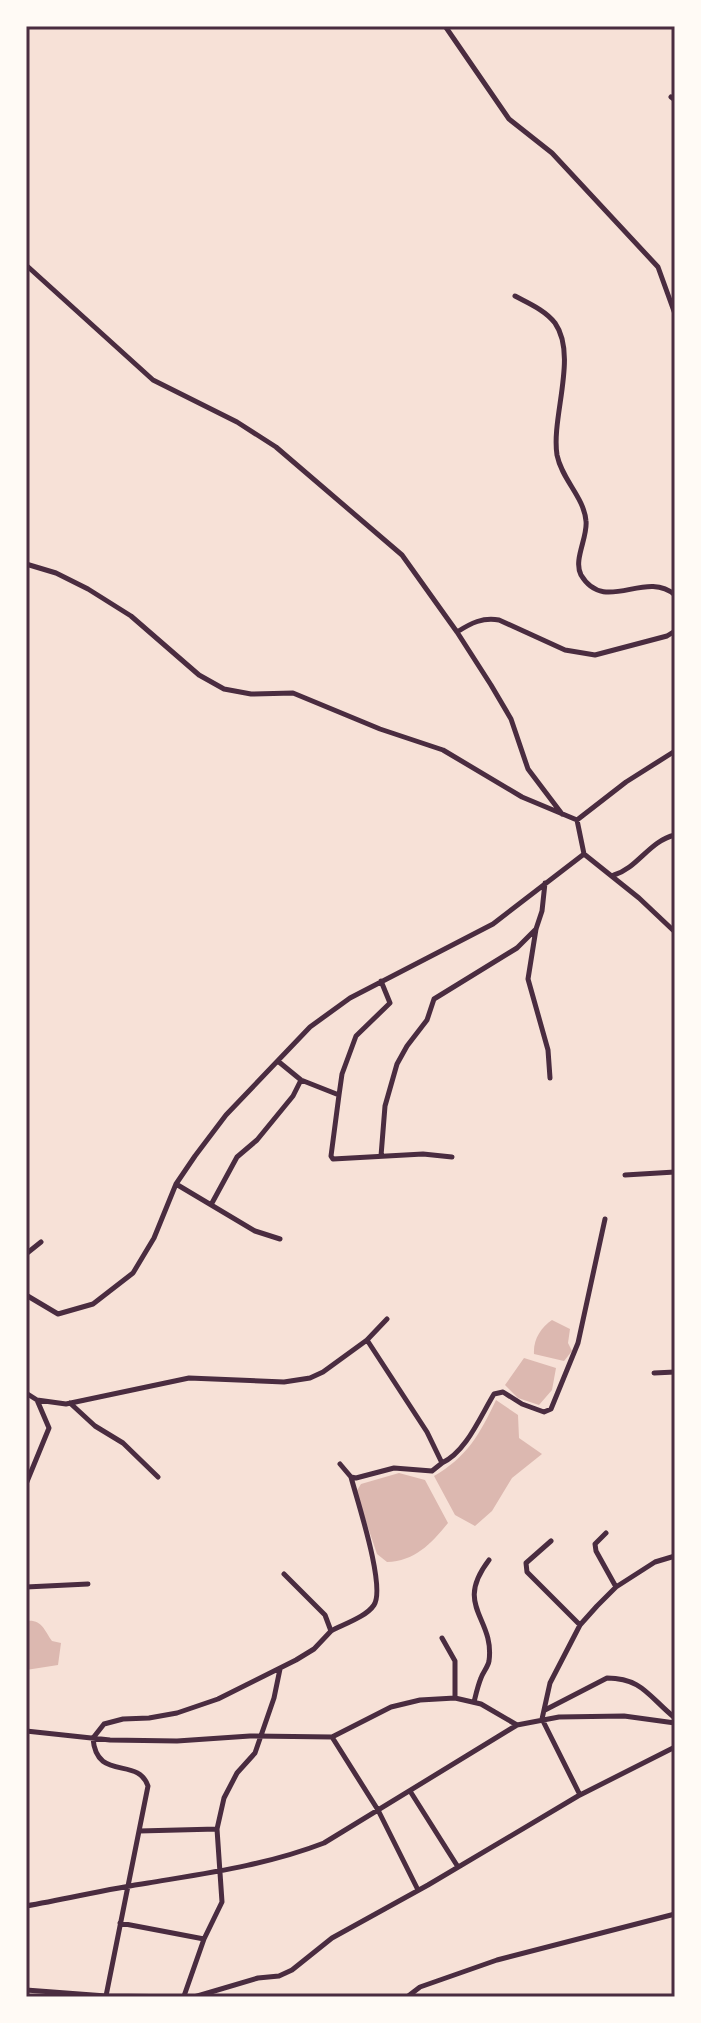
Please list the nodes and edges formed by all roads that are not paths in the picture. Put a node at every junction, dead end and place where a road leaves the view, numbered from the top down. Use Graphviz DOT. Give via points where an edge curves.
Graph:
graph roads {
  1 [pos="445,26"];
  2 [pos="26,265"];
  3 [pos="515,296"];
  4 [pos="675,314"];
  5 [pos="26,564"];
  6 [pos="675,595"];
  7 [pos="675,631"];
  8 [pos="457,632"];
  9 [pos="675,751"];
  10 [pos="562,814"];
  11 [pos="577,820"];
  12 [pos="675,835"];
  13 [pos="584,854"];
  14 [pos="613,875"];
  15 [pos="545,882"];
  16 [pos="536,929"];
  17 [pos="675,932"];
  18 [pos="381,981"];
  19 [pos="279,1062"];
  20 [pos="550,1078"];
  21 [pos="301,1080"];
  22 [pos="339,1095"];
  23 [pos="381,1156"];
  24 [pos="452,1157"];
  25 [pos="675,1172"];
  26 [pos="625,1175"];
  27 [pos="176,1184"];
  28 [pos="212,1203"];
  29 [pos="605,1219"];
  30 [pos="280,1239"];
  31 [pos="41,1242"];
  32 [pos="26,1254"];
  33 [pos="26,1295"];
  34 [pos="387,1319"];
  35 [pos="367,1340"];
  36 [pos="675,1372"];
  37 [pos="654,1373"];
  38 [pos="26,1393"];
  39 [pos="37,1400"];
  40 [pos="70,1403"];
  41 [pos="442,1463"];
  42 [pos="340,1464"];
  43 [pos="158,1477"];
  44 [pos="351,1477"];
  45 [pos="26,1484"];
  46 [pos="606,1533"];
  47 [pos="551,1541"];
  48 [pos="675,1556"];
  49 [pos="489,1560"];
  50 [pos="284,1574"];
  51 [pos="88,1584"];
  52 [pos="26,1587"];
  53 [pos="616,1587"];
  54 [pos="580,1625"];
  55 [pos="331,1631"];
  56 [pos="442,1638"];
  57 [pos="280,1669"];
  58 [pos="455,1698"];
  59 [pos="474,1702"];
  60 [pos="544,1710"];
  61 [pos="542,1719"];
  62 [pos="675,1720"];
  63 [pos="517,1725"];
  64 [pos="26,1731"];
  65 [pos="259,1736"];
  66 [pos="332,1737"];
  67 [pos="93,1738"];
  68 [pos="675,1747"];
  69 [pos="410,1791"];
  70 [pos="580,1795"];
  71 [pos="378,1810"];
  72 [pos="217,1829"];
  73 [pos="139,1831"];
  74 [pos="458,1867"];
  75 [pos="219,1872"];
  76 [pos="130,1886"];
  77 [pos="418,1890"];
  78 [pos="26,1906"];
  79 [pos="675,1914"];
  80 [pos="120,1923"];
  81 [pos="204,1939"];
  82 [pos="26,1990"];
  83 [pos="106,1996"];
  84 [pos="184,1996"];
  85 [pos="411,1996"];
  1 -- 4 [label="street" via="509,119 552,153 658,267"];
  2 -- 8 [label="street" via="153,380 276,447 402,555"];
  3 -- 6 [label="street" via="540,310 559,332 564,367 556,450 560,472 585,514 581,574 591,585 613,594 649,584"];
  5 -- 10 [label="street" via="56,573 131,616 199,675 224,689 293,693 443,750"];
  7 -- 8 [label="street" via="595,655 565,650 488,618"];
  8 -- 10 [label="street" via="511,719 528,769"];
  9 -- 11 [label="street"];
  10 -- 11 [label="street"];
  11 -- 13 [label="street"];
  12 -- 14 [label="street" via="657,842 630,869"];
  13 -- 14 [label="street"];
  13 -- 15 [label="street"];
  14 -- 17 [label="street"];
  15 -- 16 [label="street"];
  15 -- 18 [label="street" via="493,924"];
  16 -- 20 [label="street" via="528,979 548,1050"];
  16 -- 23 [label="street" via="517,948 434,999 427,1020 397,1064 385,1106"];
  18 -- 19 [label="street" via="310,1027"];
  18 -- 22 [label="street" via="390,1003 356,1036"];
  19 -- 21 [label="street"];
  19 -- 27 [label="street" via="226,1115"];
  21 -- 22 [label="street"];
  21 -- 28 [label="street" via="257,1140 237,1157"];
  22 -- 23 [label="street" via="331,1156"];
  23 -- 24 [label="street"];
  25 -- 26 [label="street"];
  27 -- 28 [label="street"];
  27 -- 33 [label="street" via="133,1273 93,1304 58,1314"];
  28 -- 30 [label="street" via="255,1231"];
  29 -- 41 [label="street" via="578,1343 551,1409 544,1412 503,1392 494,1394 461,1448"];
  31 -- 32 [label="street"];
  34 -- 35 [label="street"];
  35 -- 40 [label="street" via="310,1378 189,1378"];
  35 -- 41 [label="street"];
  36 -- 37 [label="street"];
  38 -- 39 [label="street"];
  39 -- 40 [label="street"];
  39 -- 45 [label="street" via="49,1428"];
  40 -- 43 [label="street"];
  41 -- 44 [label="street" via="432,1471 394,1468"];
  42 -- 44 [label="street"];
  44 -- 55 [label="street" via="375,1564 376,1603"];
  46 -- 53 [label="street" via="595,1544 596,1551"];
  47 -- 54 [label="street" via="526,1563 527,1572"];
  48 -- 53 [label="street"];
  49 -- 59 [label="street" via="473,1585 489,1662"];
  50 -- 55 [label="street" via="325,1615"];
  51 -- 52 [label="street"];
  53 -- 54 [label="street"];
  54 -- 60 [label="street" via="550,1683"];
  55 -- 57 [label="street" via="314,1649"];
  56 -- 58 [label="street" via="455,1661"];
  57 -- 65 [label="street"];
  57 -- 67 [label="street" via="177,1713 104,1724"];
  58 -- 59 [label="street"];
  58 -- 66 [label="street" via="391,1707"];
  59 -- 63 [label="street"];
  60 -- 61 [label="street"];
  60 -- 62 [label="street" via="607,1678 617,1678 638,1684"];
  61 -- 62 [label="street"];
  61 -- 63 [label="street"];
  61 -- 70 [label="street"];
  63 -- 69 [label="street"];
  64 -- 67 [label="street"];
  65 -- 66 [label="street"];
  65 -- 67 [label="street" via="177,1741"];
  65 -- 72 [label="street" via="255,1753 224,1798"];
  66 -- 71 [label="street"];
  67 -- 73 [label="street" via="101,1761 146,1778"];
  68 -- 70 [label="street"];
  69 -- 71 [label="street"];
  69 -- 74 [label="street"];
  70 -- 74 [label="street"];
  71 -- 75 [label="street" via="310,1849"];
  71 -- 77 [label="street"];
  72 -- 73 [label="street"];
  72 -- 75 [label="street"];
  73 -- 76 [label="street"];
  74 -- 77 [label="street"];
  75 -- 76 [label="street"];
  75 -- 81 [label="street" via="222,1902"];
  76 -- 78 [label="street"];
  76 -- 80 [label="street"];
  77 -- 84 [label="street" via="332,1938 279,1976"];
  79 -- 85 [label="street" via="497,1960 420,1987"];
  80 -- 81 [label="street"];
  80 -- 83 [label="street"];
  81 -- 84 [label="street"];
  82 -- 83 [label="street"];
  83 -- 84 [label="street"];
}
